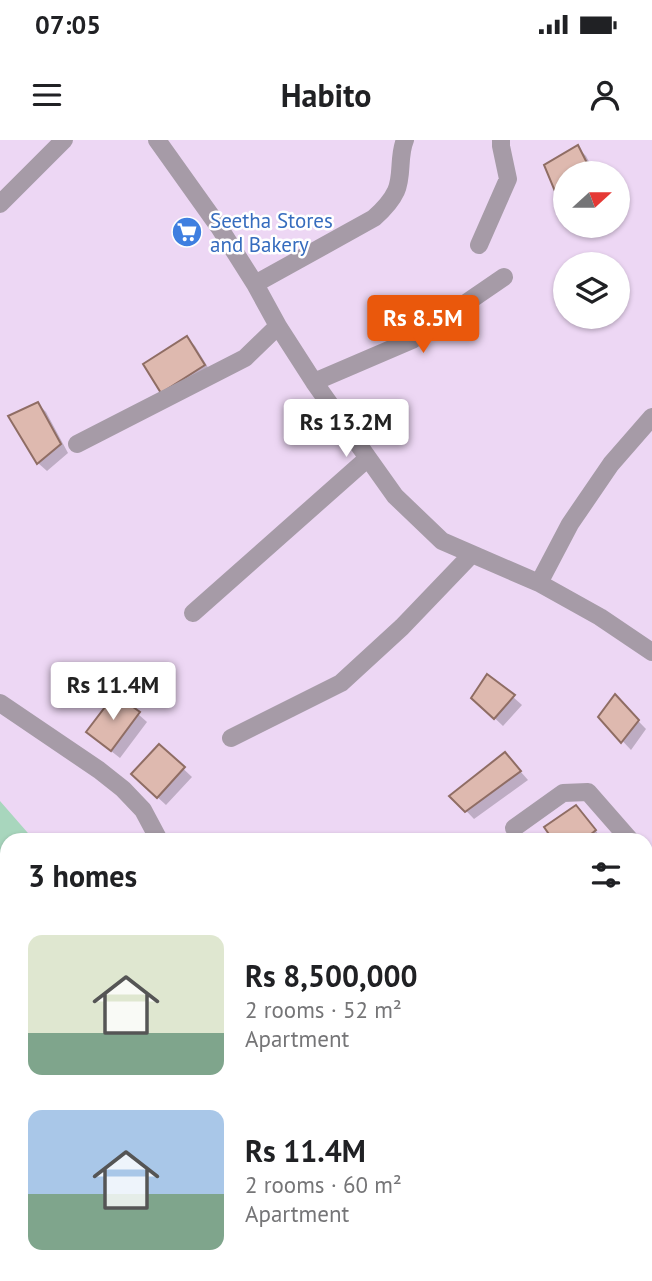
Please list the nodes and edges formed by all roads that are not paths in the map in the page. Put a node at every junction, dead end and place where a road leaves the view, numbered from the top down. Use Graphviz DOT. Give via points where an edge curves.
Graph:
graph roads {
  1 [pos="64,140"];
  2 [pos="157,140"];
  3 [pos="405,140"];
  4 [pos="502,140"];
  5 [pos="0,204"];
  6 [pos="479,245"];
  7 [pos="504,277"];
  8 [pos="255,284"];
  9 [pos="278,326"];
  10 [pos="314,382"];
  11 [pos="652,417"];
  12 [pos="77,444"];
  13 [pos="368,458"];
  14 [pos="472,554"];
  15 [pos="539,583"];
  16 [pos="193,613"];
  17 [pos="652,652"];
  18 [pos="0,703"];
  19 [pos="231,738"];
  20 [pos="513,828"];
  21 [pos="155,833"];
  22 [pos="624,833"];
  1 -- 5 [label="street"];
  2 -- 8 [label="street"];
  3 -- 8 [label="street" via="397,189 388,205 374,218"];
  4 -- 6 [label="street" via="508,179"];
  7 -- 10 [label="street" via="412,340"];
  8 -- 9 [label="street"];
  9 -- 10 [label="street"];
  9 -- 12 [label="street" via="245,358"];
  10 -- 13 [label="street"];
  11 -- 15 [label="street" via="611,464 570,524"];
  13 -- 14 [label="street" via="395,496 442,541"];
  13 -- 16 [label="street"];
  14 -- 15 [label="street"];
  14 -- 19 [label="street" via="341,683"];
  15 -- 17 [label="street"];
  18 -- 21 [label="street" via="123,789 143,810"];
  20 -- 22 [label="street" via="563,793 587,792"];
}
